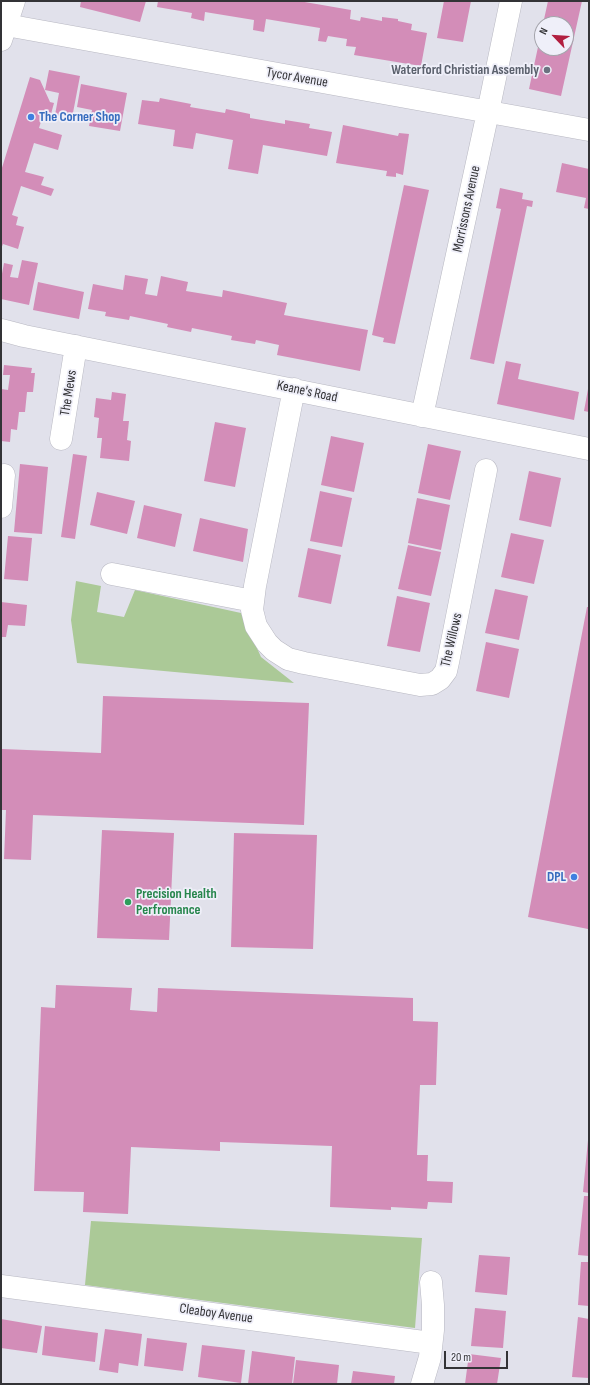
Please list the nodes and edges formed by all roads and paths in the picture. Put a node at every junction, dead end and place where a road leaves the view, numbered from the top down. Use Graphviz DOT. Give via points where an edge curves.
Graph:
graph roads {
  1 [pos="14,1"];
  2 [pos="511,1"];
  3 [pos="4,26"];
  4 [pos="488,112"];
  5 [pos="589,130"];
  6 [pos="1,330"];
  7 [pos="1,336"];
  8 [pos="24,336"];
  9 [pos="76,346"];
  10 [pos="294,390"];
  11 [pos="422,416"];
  12 [pos="61,439"];
  13 [pos="589,449"];
  14 [pos="486,470"];
  15 [pos="4,475"];
  16 [pos="1,507"];
  17 [pos="112,574"];
  18 [pos="253,601"];
  19 [pos="431,1282"];
  20 [pos="1,1286"];
  21 [pos="431,1343"];
  22 [pos="422,1384"];
  1 -- 3 [label="street"];
  2 -- 4 [label="street, Morrissons Avenue"];
  3 -- 4 [label="street, Tycor Avenue"];
  4 -- 5 [label="street, Tycor Avenue"];
  4 -- 11 [label="street, Morrissons Avenue"];
  6 -- 8 [label="street, Keane's Road"];
  7 -- 8 [label="street, Keane's Road"];
  8 -- 9 [label="street, Keane's Road"];
  9 -- 10 [label="street, Keane's Road"];
  9 -- 12 [label="street, The Mews"];
  10 -- 11 [label="street, Keane's Road"];
  10 -- 18 [label="street, The Willows"];
  11 -- 13 [label="street, Keane's Road"];
  14 -- 18 [label="street, The Willows" via="448,662 443,676 436,682 427,685 414,684 288,659 274,650 261,635 253,619"];
  15 -- 16 [label="street"];
  17 -- 18 [label="street"];
  19 -- 21 [label="street"];
  20 -- 21 [label="street, Cleaboy Avenue"];
  21 -- 22 [label="street" via="430,1357"];
}
